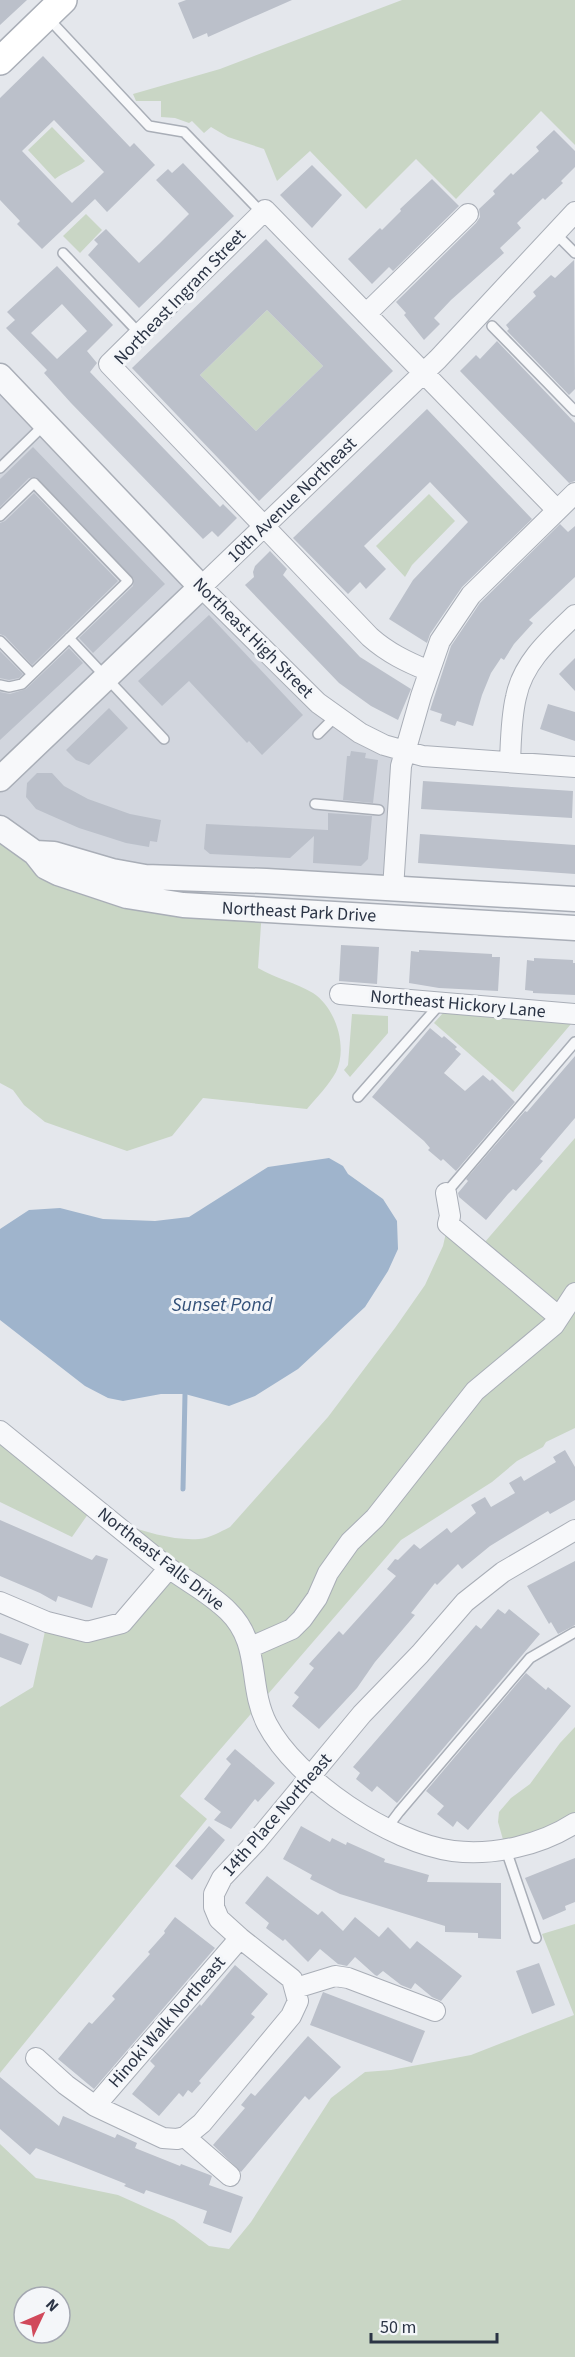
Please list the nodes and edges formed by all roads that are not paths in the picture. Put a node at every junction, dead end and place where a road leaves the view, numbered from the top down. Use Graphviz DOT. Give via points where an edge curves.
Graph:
graph roads {
  1 [pos="58,5"];
  2 [pos="0,61"];
  3 [pos="575,212"];
  4 [pos="262,213"];
  5 [pos="468,214"];
  6 [pos="555,233"];
  7 [pos="575,253"];
  8 [pos="63,254"];
  9 [pos="366,314"];
  10 [pos="492,326"];
  11 [pos="140,334"];
  12 [pos="424,374"];
  13 [pos="0,376"];
  14 [pos="575,411"];
  15 [pos="46,424"];
  16 [pos="0,468"];
  17 [pos="575,493"];
  18 [pos="557,510"];
  19 [pos="0,516"];
  20 [pos="264,527"];
  21 [pos="201,587"];
  22 [pos="575,615"];
  23 [pos="69,638"];
  24 [pos="0,641"];
  25 [pos="429,671"];
  26 [pos="32,674"];
  27 [pos="106,678"];
  28 [pos="0,685"];
  29 [pos="335,717"];
  30 [pos="318,734"];
  31 [pos="164,739"];
  32 [pos="404,751"];
  33 [pos="510,762"];
  34 [pos="575,767"];
  35 [pos="0,779"];
  36 [pos="315,804"];
  37 [pos="379,810"];
  38 [pos="0,828"];
  39 [pos="35,853"];
  40 [pos="393,889"];
  41 [pos="575,899"];
  42 [pos="575,928"];
  43 [pos="340,994"];
  44 [pos="441,1002"];
  45 [pos="575,1014"];
  46 [pos="575,1042"];
  47 [pos="358,1097"];
  48 [pos="447,1192"];
  49 [pos="575,1293"];
  50 [pos="559,1317"];
  51 [pos="0,1431"];
  52 [pos="575,1530"];
  53 [pos="169,1568"];
  54 [pos="0,1602"];
  55 [pos="575,1632"];
  56 [pos="251,1647"];
  57 [pos="310,1777"];
  58 [pos="575,1823"];
  59 [pos="387,1828"];
  60 [pos="506,1850"];
  61 [pos="240,1938"];
  62 [pos="536,1938"];
  63 [pos="296,1988"];
  64 [pos="435,2011"];
  65 [pos="36,2058"];
  66 [pos="95,2106"];
  67 [pos="185,2137"];
  68 [pos="230,2176"];
  1 -- 2 [label="main road"];
  1 -- 4 [label="lane" via="149,126 184,132"];
  3 -- 6 [label="street, 10th Avenue Northeast"];
  4 -- 9 [label="street" via="265,210"];
  4 -- 11 [label="street, Northeast Ingram Street"];
  5 -- 9 [label="street"];
  6 -- 7 [label="lane"];
  6 -- 12 [label="street, 10th Avenue Northeast"];
  8 -- 11 [label="lane"];
  9 -- 12 [label="street"];
  10 -- 14 [label="lane"];
  11 -- 20 [label="street, Northeast Ingram Street" via="109,364"];
  12 -- 18 [label="street"];
  12 -- 20 [label="street, 10th Avenue Northeast"];
  13 -- 15 [label="street, Northeast High Street"];
  15 -- 16 [label="lane" via="11,463"];
  15 -- 21 [label="street, Northeast High Street"];
  17 -- 18 [label="street"];
  18 -- 25 [label="street" via="471,595 440,641"];
  19 -- 23 [label="lane" via="34,483 128,581"];
  20 -- 21 [label="street, 10th Avenue Northeast"];
  20 -- 25 [label="street, Northeast Ingram Street" via="384,650"];
  21 -- 27 [label="street, 10th Avenue Northeast"];
  21 -- 29 [label="street, Northeast High Street"];
  22 -- 33 [label="street" via="531,661 522,678 516,696"];
  23 -- 26 [label="lane"];
  23 -- 27 [label="lane"];
  24 -- 26 [label="lane"];
  25 -- 32 [label="street"];
  26 -- 28 [label="lane" via="16,686"];
  27 -- 31 [label="lane"];
  27 -- 35 [label="street, 10th Avenue Northeast"];
  29 -- 30 [label="lane"];
  29 -- 32 [label="street, Northeast High Street" via="384,745"];
  32 -- 33 [label="street, Northeast High Street" via="423,756"];
  32 -- 40 [label="street"];
  33 -- 34 [label="street, Northeast High Street"];
  36 -- 37 [label="lane"];
  38 -- 39 [label="street, Northeast Park Drive"];
  39 -- 40 [label="street, Northeast Park Drive" via="54,854 145,877"];
  39 -- 42 [label="street, Northeast Park Drive" via="46,867 77,881 127,896 183,904"];
  40 -- 41 [label="street, Northeast Park Drive"];
  43 -- 44 [label="street, Northeast Hickory Lane"];
  44 -- 45 [label="street, Northeast Hickory Lane"];
  44 -- 47 [label="lane"];
  46 -- 48 [label="lane"];
  48 -- 50 [label="street" via="448,1224"];
  49 -- 50 [label="street"];
  50 -- 56 [label="street" via="535,1342 475,1390 375,1518 350,1542 302,1619 292,1629"];
  51 -- 53 [label="street, Northeast Falls Drive"];
  52 -- 57 [label="street, 14th Place Northeast" via="503,1572 465,1602"];
  53 -- 54 [label="street" via="122,1623 87,1632 47,1622"];
  53 -- 56 [label="street, Northeast Falls Drive" via="228,1610"];
  55 -- 59 [label="lane" via="530,1658"];
  56 -- 57 [label="street, Northeast Falls Drive" via="254,1683 266,1722 285,1752"];
  57 -- 59 [label="street, Northeast Falls Drive"];
  57 -- 61 [label="street, 14th Place Northeast" via="222,1878 214,1894 219,1919"];
  58 -- 60 [label="street, Northeast Falls Drive"];
  59 -- 60 [label="street, Northeast Falls Drive" via="452,1851"];
  60 -- 62 [label="lane"];
  61 -- 63 [label="street, 14th Place Northeast" via="292,1979"];
  61 -- 66 [label="street, Hinoki Walk Northeast"];
  63 -- 64 [label="street" via="334,1976 348,1978"];
  63 -- 67 [label="street" via="298,2001 291,2016"];
  65 -- 66 [label="street"];
  66 -- 67 [label="street" via="164,2138"];
  67 -- 68 [label="street"];
}
